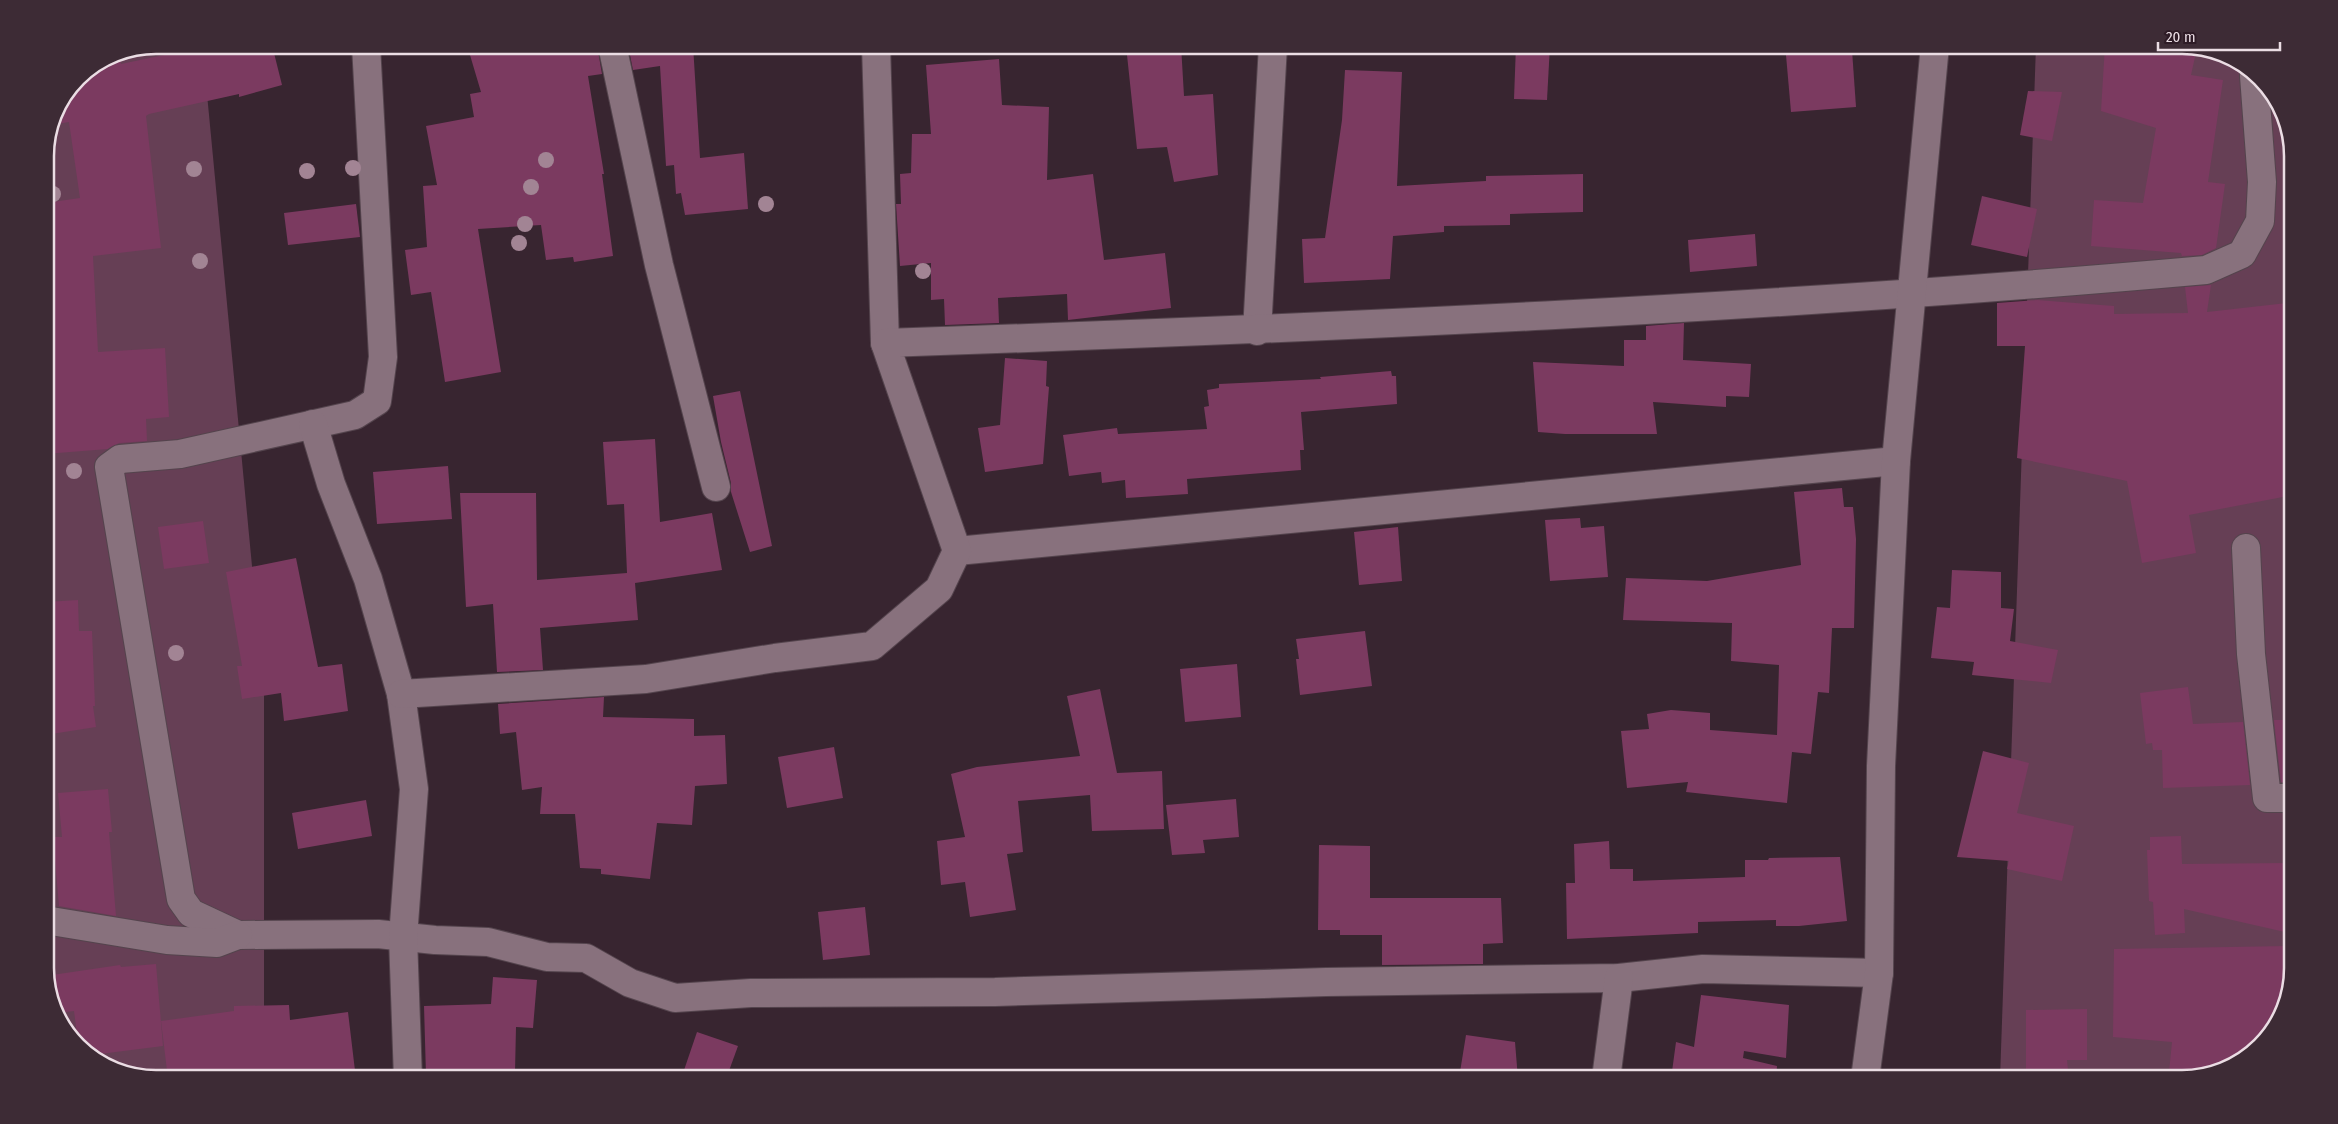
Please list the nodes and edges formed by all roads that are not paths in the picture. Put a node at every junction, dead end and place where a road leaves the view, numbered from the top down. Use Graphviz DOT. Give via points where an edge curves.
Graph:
graph roads {
  1 [pos="366,54"];
  2 [pos="614,54"];
  3 [pos="876,54"];
  4 [pos="1272,54"];
  5 [pos="1934,54"];
  6 [pos="2255,85"];
  7 [pos="1912,294"];
  8 [pos="1256,331"];
  9 [pos="885,343"];
  10 [pos="313,424"];
  11 [pos="1896,461"];
  12 [pos="716,488"];
  13 [pos="2246,548"];
  14 [pos="957,551"];
  15 [pos="401,694"];
  16 [pos="2284,798"];
  17 [pos="181,899"];
  18 [pos="54,921"];
  19 [pos="238,935"];
  20 [pos="404,937"];
  21 [pos="167,940"];
  22 [pos="1879,973"];
  23 [pos="1619,978"];
  24 [pos="408,1070"];
  25 [pos="1607,1070"];
  26 [pos="1866,1070"];
  1 -- 10 [label="street" via="383,357 377,401 355,416"];
  2 -- 12 [label="street" via="659,265"];
  3 -- 9 [label="street"];
  4 -- 8 [label="street"];
  5 -- 7 [label="street"];
  6 -- 7 [label="street" via="2262,182 2260,220 2242,254 2206,270"];
  7 -- 8 [label="street"];
  7 -- 11 [label="street"];
  8 -- 9 [label="street"];
  9 -- 14 [label="street"];
  10 -- 15 [label="street" via="331,484 368,579"];
  10 -- 17 [label="street" via="180,454 120,460 109,467"];
  11 -- 14 [label="street"];
  11 -- 22 [label="street" via="1881,766"];
  13 -- 16 [label="street" via="2250,654 2267,798"];
  14 -- 15 [label="street" via="938,589 872,646 646,678"];
  15 -- 20 [label="street" via="414,789"];
  17 -- 19 [label="street" via="191,914"];
  17 -- 21 [label="street" via="180,920"];
  18 -- 21 [label="street"];
  19 -- 20 [label="street" via="378,934"];
  19 -- 21 [label="street" via="217,943"];
  20 -- 23 [label="street" via="488,942 548,957 586,958 630,983 676,998 751,993 996,992 1326,982"];
  20 -- 24 [label="street"];
  22 -- 23 [label="street" via="1703,969"];
  22 -- 26 [label="street"];
  23 -- 25 [label="street"];
}
